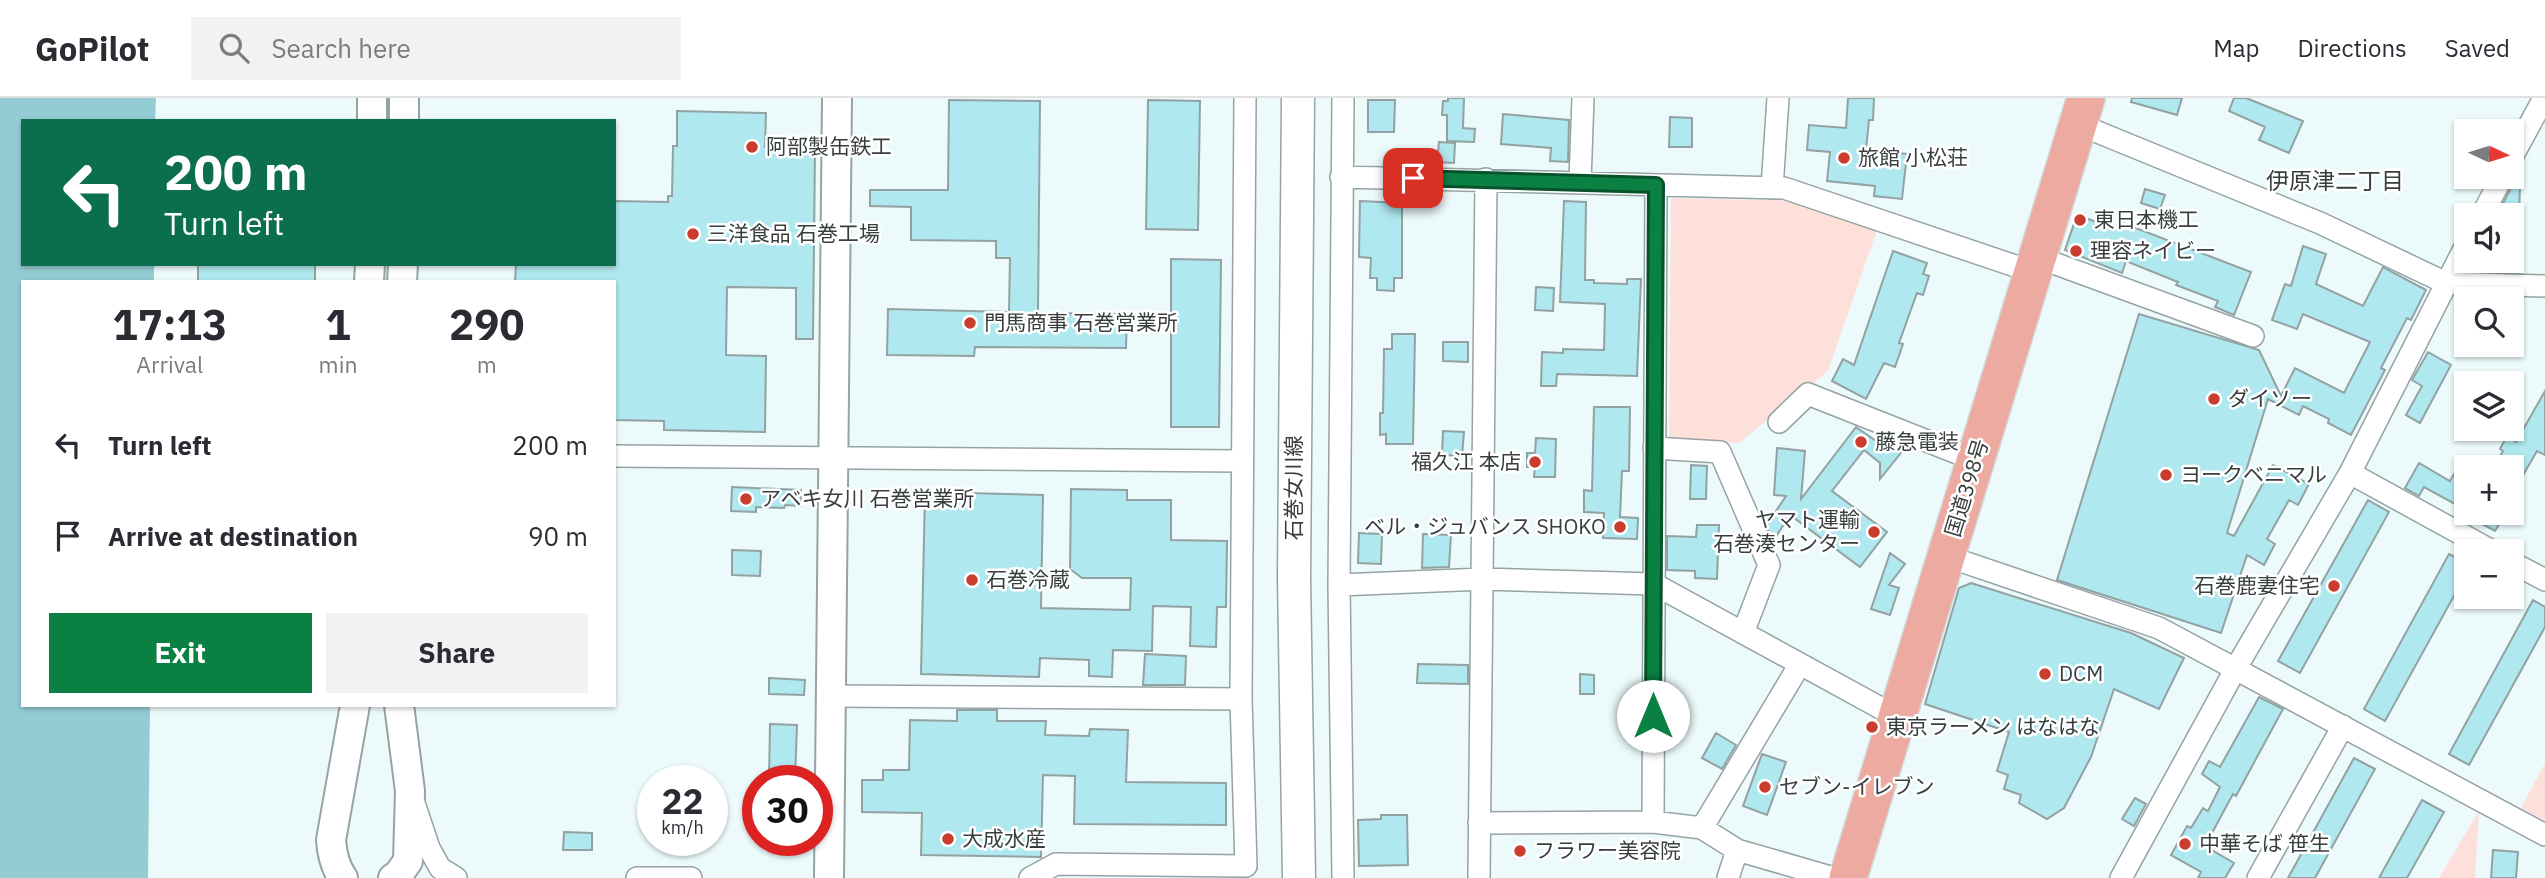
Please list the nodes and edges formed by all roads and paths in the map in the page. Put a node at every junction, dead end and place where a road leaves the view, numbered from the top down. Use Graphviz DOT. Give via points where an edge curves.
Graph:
graph roads {
  1 [pos="372,98"];
  2 [pos="404,98"];
  3 [pos="837,98"];
  4 [pos="1245,98"];
  5 [pos="1298,98"];
  6 [pos="1343,98"];
  7 [pos="1583,98"];
  8 [pos="1778,98"];
  9 [pos="2544,98"];
  10 [pos="2082,111"];
  11 [pos="372,119"];
  12 [pos="404,119"];
  13 [pos="2524,135"];
  14 [pos="1341,177"];
  15 [pos="1486,179"];
  16 [pos="1580,182"];
  17 [pos="1656,185"];
  18 [pos="1772,188"];
  19 [pos="2035,264"];
  20 [pos="2454,268"];
  21 [pos="2446,283"];
  22 [pos="2545,286"];
  23 [pos="2253,336"];
  24 [pos="1779,422"];
  25 [pos="1654,448"];
  26 [pos="616,456"];
  27 [pos="834,457"];
  28 [pos="1975,460"];
  29 [pos="1242,461"];
  30 [pos="2350,473"];
  31 [pos="2470,539"];
  32 [pos="1946,556"];
  33 [pos="2524,569"];
  34 [pos="1483,579"];
  35 [pos="2545,580"];
  36 [pos="1339,584"];
  37 [pos="1654,584"];
  38 [pos="1743,632"];
  39 [pos="1800,664"];
  40 [pos="2236,668"];
  41 [pos="831,696"];
  42 [pos="1241,699"];
  43 [pos="355,707"];
  44 [pos="399,707"];
  45 [pos="1897,716"];
  46 [pos="2343,726"];
  47 [pos="410,791"];
  48 [pos="1653,822"];
  49 [pos="1479,823"];
  50 [pos="1702,828"];
  51 [pos="2545,835"];
  52 [pos="1737,850"];
  53 [pos="2128,876"];
  54 [pos="343,878"];
  55 [pos="393,878"];
  56 [pos="456,878"];
  57 [pos="636,878"];
  58 [pos="691,878"];
  59 [pos="829,878"];
  60 [pos="1030,878"];
  61 [pos="1299,878"];
  62 [pos="1343,878"];
  63 [pos="1479,878"];
  64 [pos="1728,878"];
  65 [pos="1834,878"];
  66 [pos="1848,878"];
  67 [pos="2258,878"];
  1 -- 11 [label="street"];
  2 -- 12 [label="street"];
  3 -- 27 [label="street"];
  4 -- 29 [label="street"];
  5 -- 61 [label="main road, 石巻女川線" via="1294,578"];
  6 -- 14 [label="street"];
  7 -- 16 [label="street"];
  8 -- 18 [label="street"];
  9 -- 13 [label="street"];
  10 -- 19 [label="highway, 国道398号"];
  10 -- 21 [label="street"];
  14 -- 15 [label="street"];
  14 -- 36 [label="street"];
  15 -- 16 [label="street"];
  15 -- 34 [label="street"];
  16 -- 17 [label="street"];
  17 -- 18 [label="street"];
  17 -- 25 [label="street"];
  18 -- 19 [label="street"];
  19 -- 23 [label="street"];
  19 -- 28 [label="highway, 国道398号"];
  20 -- 21 [label="street"];
  21 -- 22 [label="street"];
  21 -- 30 [label="street"];
  24 -- 28 [label="street" via="1808,394"];
  25 -- 37 [label="street"];
  25 -- 38 [label="street" via="1720,452 1769,565"];
  26 -- 27 [label="street"];
  27 -- 29 [label="street"];
  27 -- 41 [label="street"];
  28 -- 32 [label="highway, 国道398号"];
  29 -- 42 [label="street"];
  30 -- 31 [label="street"];
  30 -- 40 [label="street"];
  32 -- 40 [label="street" via="2159,628"];
  32 -- 45 [label="highway, 国道398号"];
  33 -- 35 [label="street"];
  34 -- 36 [label="street"];
  34 -- 37 [label="street"];
  34 -- 49 [label="street"];
  36 -- 62 [label="street"];
  37 -- 38 [label="street"];
  37 -- 48 [label="street"];
  38 -- 39 [label="street"];
  39 -- 45 [label="street"];
  39 -- 50 [label="street"];
  40 -- 46 [label="street"];
  40 -- 53 [label="street"];
  41 -- 42 [label="street"];
  41 -- 59 [label="street"];
  42 -- 60 [label="street" via="1245,866 1056,864"];
  43 -- 54 [label="street" via="331,840 332,855"];
  44 -- 47 [label="street"];
  45 -- 66 [label="highway, 国道398号"];
  46 -- 51 [label="street"];
  46 -- 67 [label="street"];
  47 -- 55 [label="street" via="408,861"];
  47 -- 56 [label="street" via="429,848 440,868"];
  48 -- 49 [label="street"];
  48 -- 50 [label="street"];
  49 -- 63 [label="street"];
  50 -- 52 [label="street"];
  52 -- 64 [label="street"];
  52 -- 65 [label="street"];
  57 -- 58 [label="street"];
}
